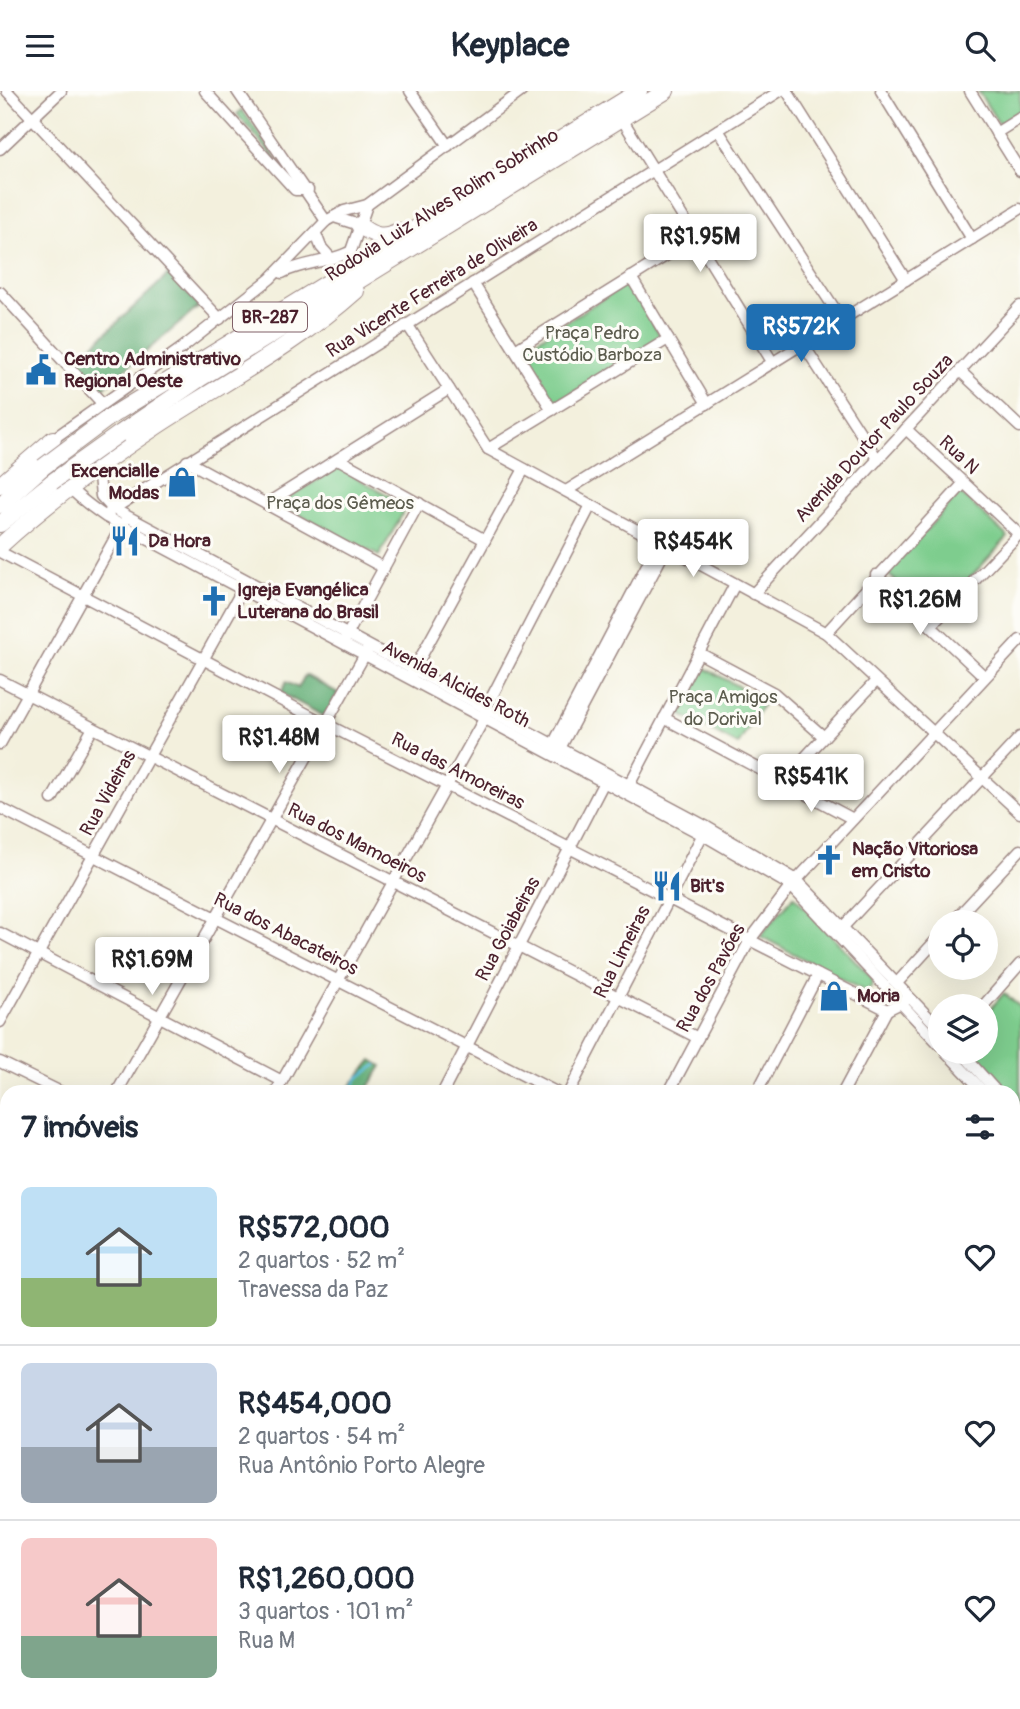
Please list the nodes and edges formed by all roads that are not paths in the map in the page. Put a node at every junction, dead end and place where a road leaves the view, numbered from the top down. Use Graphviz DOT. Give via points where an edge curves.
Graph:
graph roads {
  1 [pos="7,91"];
  2 [pos="61,91"];
  3 [pos="205,91"];
  4 [pos="237,91"];
  5 [pos="410,91"];
  6 [pos="522,91"];
  7 [pos="639,91"];
  8 [pos="666,91"];
  9 [pos="780,91"];
  10 [pos="787,91"];
  11 [pos="881,91"];
  12 [pos="970,91"];
  13 [pos="245,102"];
  14 [pos="32,118"];
  15 [pos="229,118"];
  16 [pos="1020,118"];
  17 [pos="622,119"];
  18 [pos="718,130"];
  19 [pos="996,133"];
  20 [pos="448,146"];
  21 [pos="0,149"];
  22 [pos="655,169"];
  23 [pos="1020,171"];
  24 [pos="308,190"];
  25 [pos="367,205"];
  26 [pos="1020,209"];
  27 [pos="330,219"];
  28 [pos="431,219"];
  29 [pos="359,225"];
  30 [pos="316,234"];
  31 [pos="696,237"];
  32 [pos="972,239"];
  33 [pos="329,256"];
  34 [pos="372,274"];
  35 [pos="631,277"];
  36 [pos="270,279"];
  37 [pos="906,280"];
  38 [pos="473,283"];
  39 [pos="0,292"];
  40 [pos="1017,314"];
  41 [pos="220,319"];
  42 [pos="842,320"];
  43 [pos="407,324"];
  44 [pos="668,339"];
  45 [pos="803,344"];
  46 [pos="515,350"];
  47 [pos="773,363"];
  48 [pos="960,371"];
  49 [pos="449,389"];
  50 [pos="101,402"];
  51 [pos="707,404"];
  52 [pos="552,410"];
  53 [pos="71,424"];
  54 [pos="1020,427"];
  55 [pos="906,429"];
  56 [pos="94,431"];
  57 [pos="53,439"];
  58 [pos="488,449"];
  59 [pos="338,459"];
  60 [pos="878,460"];
  61 [pos="187,461"];
  62 [pos="524,469"];
  63 [pos="97,470"];
  64 [pos="964,483"];
  65 [pos="0,485"];
  66 [pos="69,491"];
  67 [pos="566,491"];
  68 [pos="419,503"];
  69 [pos="266,504"];
  70 [pos="0,505"];
  71 [pos="591,505"];
  72 [pos="109,513"];
  73 [pos="125,521"];
  74 [pos="0,524"];
  75 [pos="1020,534"];
  76 [pos="485,540"];
  77 [pos="663,544"];
  78 [pos="0,546"];
  79 [pos="0,552"];
  80 [pos="384,568"];
  81 [pos="876,575"];
  82 [pos="735,584"];
  83 [pos="245,585"];
  84 [pos="753,594"];
  85 [pos="82,597"];
  86 [pos="931,626"];
  87 [pos="826,633"];
  88 [pos="345,639"];
  89 [pos="1020,640"];
  90 [pos="367,651"];
  91 [pos="699,653"];
  92 [pos="203,661"];
  93 [pos="411,675"];
  94 [pos="985,677"];
  95 [pos="0,680"];
  96 [pos="876,681"];
  97 [pos="28,695"];
  98 [pos="485,714"];
  99 [pos="664,718"];
  100 [pos="326,724"];
  101 [pos="93,729"];
  102 [pos="933,733"];
  103 [pos="824,737"];
  104 [pos="1020,737"];
  105 [pos="0,744"];
  106 [pos="554,751"];
  107 [pos="149,757"];
  108 [pos="982,778"];
  109 [pos="783,781"];
  110 [pos="604,782"];
  111 [pos="447,784"];
  112 [pos="627,790"];
  113 [pos="52,799"];
  114 [pos="0,808"];
  115 [pos="1020,813"];
  116 [pos="853,819"];
  117 [pos="271,820"];
  118 [pos="705,831"];
  119 [pos="570,847"];
  120 [pos="1020,850"];
  121 [pos="93,856"];
  122 [pos="393,882"];
  123 [pos="794,883"];
  124 [pos="670,899"];
  125 [pos="964,910"];
  126 [pos="216,918"];
  127 [pos="842,928"];
  128 [pos="0,933"];
  129 [pos="750,940"];
  130 [pos="519,946"];
  131 [pos="928,949"];
  132 [pos="39,953"];
  133 [pos="1020,964"];
  134 [pos="818,975"];
  135 [pos="338,981"];
  136 [pos="881,982"];
  137 [pos="897,983"];
  138 [pos="994,994"];
  139 [pos="619,997"];
  140 [pos="867,1000"];
  141 [pos="905,1000"];
  142 [pos="887,1010"];
  143 [pos="160,1016"];
  144 [pos="928,1019"];
  145 [pos="0,1022"];
  146 [pos="928,1030"];
  147 [pos="698,1038"];
  148 [pos="467,1046"];
  149 [pos="0,1062"];
  150 [pos="957,1064"];
  151 [pos="972,1064"];
  152 [pos="282,1081"];
  153 [pos="47,1085"];
  154 [pos="121,1085"];
  155 [pos="280,1085"];
  156 [pos="447,1085"];
  157 [pos="542,1085"];
  158 [pos="573,1085"];
  159 [pos="673,1085"];
  160 [pos="761,1085"];
  161 [pos="847,1085"];
  162 [pos="977,1085"];
  163 [pos="992,1085"];
  1 -- 14 [label="street"];
  2 -- 14 [label="street"];
  3 -- 15 [label="street"];
  4 -- 13 [label="street"];
  5 -- 20 [label="street"];
  6 -- 20 [label="street"];
  7 -- 28 [label="highway, Rodovia Luiz Alves Rolim Sobrinho / BR-287"];
  8 -- 17 [label="highway, Rodovia Luiz Alves Rolim Sobrinho / BR-287"];
  9 -- 18 [label="street, Rua Vicente Ferreira de Oliveira"];
  10 -- 37 [label="street"];
  11 -- 32 [label="street"];
  12 -- 19 [label="street"];
  13 -- 15 [label="street"];
  13 -- 24 [label="street"];
  14 -- 21 [label="street"];
  14 -- 41 [label="street"];
  15 -- 24 [label="street" via="295,190"];
  16 -- 19 [label="street"];
  17 -- 22 [label="street"];
  17 -- 34 [label="highway, Rodovia Luiz Alves Rolim Sobrinho / BR-287"];
  18 -- 22 [label="street, Rua Vicente Ferreira de Oliveira"];
  18 -- 42 [label="street"];
  19 -- 23 [label="street"];
  20 -- 25 [label="street"];
  22 -- 31 [label="street"];
  22 -- 38 [label="street, Rua Vicente Ferreira de Oliveira"];
  24 -- 27 [label="street"];
  25 -- 27 [label="street"];
  25 -- 29 [label="street"];
  26 -- 32 [label="street"];
  27 -- 29 [label="street"];
  27 -- 30 [label="street"];
  28 -- 29 [label="highway" via="382,237"];
  28 -- 70 [label="highway, Rodovia Luiz Alves Rolim Sobrinho / BR-287, bridge" via="111,416"];
  29 -- 33 [label="street" via="351,251"];
  30 -- 33 [label="street"];
  30 -- 36 [label="street"];
  31 -- 35 [label="street"];
  31 -- 47 [label="street"];
  32 -- 37 [label="street"];
  33 -- 36 [label="street"];
  34 -- 63 [label="highway, BR-287" via="323,321"];
  34 -- 74 [label="highway, Rodovia Luiz Alves Rolim Sobrinho / BR-287, bridge" via="201,378"];
  35 -- 44 [label="street"];
  35 -- 46 [label="street"];
  36 -- 41 [label="street"];
  37 -- 42 [label="street"];
  38 -- 43 [label="street, Rua Vicente Ferreira de Oliveira"];
  38 -- 46 [label="street"];
  39 -- 50 [label="street"];
  40 -- 48 [label="street, Avenida Doutor Paulo Souza"];
  41 -- 50 [label="street"];
  42 -- 45 [label="street"];
  43 -- 49 [label="street"];
  43 -- 61 [label="street, Rua Vicente Ferreira de Oliveira"];
  44 -- 51 [label="street"];
  44 -- 52 [label="street"];
  45 -- 47 [label="street"];
  45 -- 60 [label="street"];
  46 -- 52 [label="street"];
  47 -- 51 [label="street"];
  48 -- 54 [label="street"];
  48 -- 55 [label="street, Avenida Doutor Paulo Souza"];
  49 -- 58 [label="street"];
  49 -- 59 [label="street"];
  50 -- 53 [label="street"];
  50 -- 56 [label="street"];
  51 -- 67 [label="street"];
  52 -- 58 [label="street"];
  53 -- 56 [label="street"];
  53 -- 57 [label="street"];
  55 -- 60 [label="street, Avenida Doutor Paulo Souza"];
  55 -- 64 [label="street, Rua N"];
  56 -- 63 [label="street" via="102,449"];
  57 -- 65 [label="highway"];
  57 -- 66 [label="street" via="52,453"];
  58 -- 62 [label="street"];
  59 -- 68 [label="street"];
  59 -- 69 [label="street"];
  60 -- 84 [label="street, Avenida Doutor Paulo Souza"];
  61 -- 69 [label="street"];
  61 -- 72 [label="street, Rua Vicente Ferreira de Oliveira"];
  62 -- 67 [label="street"];
  62 -- 76 [label="street"];
  63 -- 66 [label="highway, BR-287"];
  63 -- 72 [label="street"];
  64 -- 75 [label="street, Rua N"];
  64 -- 81 [label="street"];
  66 -- 72 [label="street, Avenida Alcides Roth"];
  66 -- 78 [label="highway, BR-287"];
  67 -- 71 [label="street"];
  68 -- 76 [label="street"];
  68 -- 80 [label="street"];
  69 -- 80 [label="street"];
  71 -- 77 [label="street"];
  71 -- 98 [label="street"];
  72 -- 73 [label="street, Avenida Alcides Roth"];
  73 -- 83 [label="street, Avenida Alcides Roth"];
  73 -- 85 [label="street"];
  75 -- 86 [label="street"];
  76 -- 93 [label="street"];
  77 -- 82 [label="street"];
  77 -- 106 [label="street"];
  79 -- 85 [label="street, Rua das Amoreiras"];
  80 -- 88 [label="street"];
  81 -- 86 [label="street"];
  81 -- 87 [label="street"];
  82 -- 84 [label="street"];
  82 -- 91 [label="street"];
  83 -- 88 [label="street, Avenida Alcides Roth"];
  83 -- 92 [label="street, Rua Videiras"];
  84 -- 87 [label="street"];
  85 -- 92 [label="street, Rua das Amoreiras"];
  85 -- 97 [label="street"];
  86 -- 94 [label="street"];
  87 -- 96 [label="street"];
  88 -- 90 [label="street, Avenida Alcides Roth"];
  89 -- 94 [label="street, Rua dos Pavões"];
  90 -- 93 [label="street, Avenida Alcides Roth"];
  90 -- 100 [label="street"];
  91 -- 99 [label="street"];
  91 -- 103 [label="street" via="774,693"];
  92 -- 100 [label="street, Rua das Amoreiras"];
  92 -- 107 [label="street, Rua Videiras"];
  93 -- 98 [label="street, Avenida Alcides Roth"];
  94 -- 102 [label="street, Rua dos Pavões"];
  95 -- 97 [label="street, Rua dos Mamoeiros"];
  96 -- 102 [label="street"];
  96 -- 103 [label="street"];
  97 -- 101 [label="street, Rua dos Mamoeiros"];
  97 -- 105 [label="street"];
  98 -- 106 [label="street, Avenida Alcides Roth"];
  98 -- 111 [label="street"];
  99 -- 109 [label="street"];
  99 -- 112 [label="street"];
  100 -- 111 [label="street, Rua das Amoreiras"];
  100 -- 117 [label="street"];
  101 -- 107 [label="street, Rua dos Mamoeiros"];
  101 -- 113 [label="street"];
  102 -- 108 [label="street"];
  102 -- 116 [label="street, Rua dos Pavões"];
  103 -- 109 [label="street"];
  104 -- 108 [label="street"];
  106 -- 110 [label="street, Avenida Alcides Roth"];
  106 -- 112 [label="street, Avenida Alcides Roth"];
  107 -- 117 [label="street, Rua dos Mamoeiros"];
  107 -- 121 [label="street, Rua Videiras"];
  108 -- 115 [label="street"];
  108 -- 127 [label="street"];
  109 -- 116 [label="street"];
  110 -- 112 [label="street, Avenida Alcides Roth"];
  110 -- 119 [label="street, Rua Goiabeiras"];
  111 -- 119 [label="street, Rua das Amoreiras"];
  111 -- 122 [label="street"];
  112 -- 118 [label="street, Avenida Alcides Roth"];
  114 -- 121 [label="street, Rua dos Abacateiros"];
  116 -- 123 [label="street, Rua dos Pavões"];
  117 -- 122 [label="street, Rua dos Mamoeiros"];
  117 -- 126 [label="street"];
  118 -- 123 [label="street, Avenida Alcides Roth"];
  118 -- 124 [label="street, Rua Limeiras"];
  119 -- 124 [label="street, Rua das Amoreiras"];
  119 -- 130 [label="street, Rua Goiabeiras"];
  120 -- 125 [label="street"];
  121 -- 126 [label="street, Rua dos Abacateiros"];
  121 -- 132 [label="street, Rua Videiras"];
  122 -- 130 [label="street, Rua dos Mamoeiros"];
  122 -- 135 [label="street"];
  123 -- 127 [label="street"];
  123 -- 129 [label="street, Rua dos Pavões"];
  123 -- 136 [label="street"];
  124 -- 129 [label="street, Rua das Amoreiras"];
  124 -- 139 [label="street, Rua Limeiras"];
  126 -- 135 [label="street, Rua dos Abacateiros"];
  126 -- 143 [label="street"];
  127 -- 137 [label="street"];
  128 -- 132 [label="street"];
  129 -- 134 [label="street, Rua das Amoreiras"];
  129 -- 147 [label="street, Rua dos Pavões"];
  130 -- 139 [label="street, Rua dos Mamoeiros"];
  130 -- 148 [label="street, Rua Goiabeiras"];
  131 -- 137 [label="street"];
  132 -- 143 [label="street"];
  132 -- 145 [label="street, Rua Videiras"];
  133 -- 138 [label="street"];
  134 -- 140 [label="street, Rua das Amoreiras"];
  134 -- 160 [label="street"];
  135 -- 148 [label="street, Rua dos Abacateiros"];
  135 -- 152 [label="street"];
  136 -- 140 [label="street"];
  136 -- 141 [label="street"];
  137 -- 141 [label="street"];
  139 -- 147 [label="street, Rua dos Mamoeiros"];
  139 -- 158 [label="street, Rua Limeiras"];
  140 -- 142 [label="street, Rua das Amoreiras"];
  141 -- 142 [label="street"];
  141 -- 144 [label="street"];
  141 -- 146 [label="street"];
  142 -- 161 [label="street"];
  143 -- 152 [label="street"];
  143 -- 154 [label="street"];
  147 -- 159 [label="street, Rua dos Pavões"];
  148 -- 156 [label="street, Rua Goiabeiras"];
  148 -- 157 [label="street, Rua dos Abacateiros"];
  149 -- 153 [label="street"];
  150 -- 162 [label="street"];
  151 -- 163 [label="street"];
  152 -- 155 [label="street"];
}
